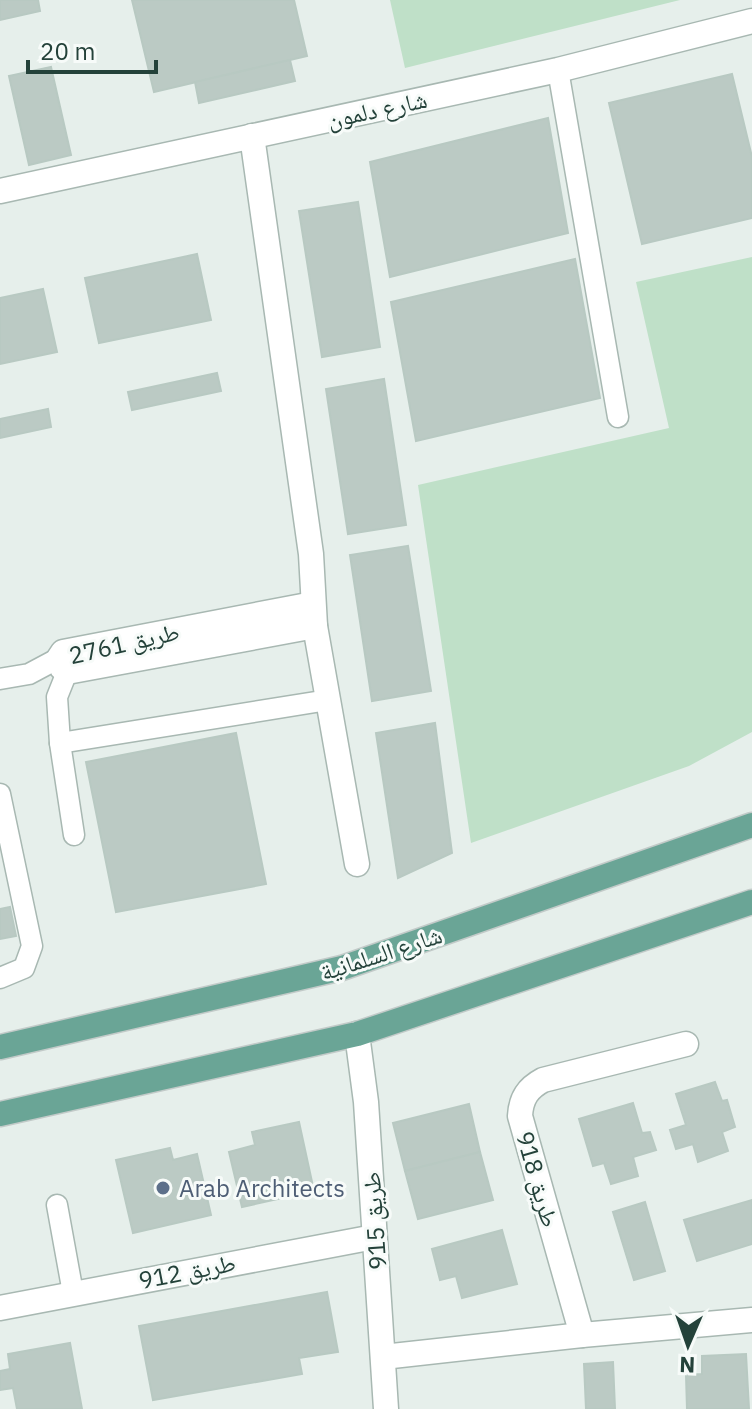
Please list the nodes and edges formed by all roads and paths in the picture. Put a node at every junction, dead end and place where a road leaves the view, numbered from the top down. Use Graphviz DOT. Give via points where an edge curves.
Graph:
graph roads {
  1 [pos="752,21"];
  2 [pos="558,70"];
  3 [pos="252,136"];
  4 [pos="0,191"];
  5 [pos="618,417"];
  6 [pos="314,615"];
  7 [pos="63,665"];
  8 [pos="0,679"];
  9 [pos="328,700"];
  10 [pos="60,743"];
  11 [pos="0,794"];
  12 [pos="752,825"];
  13 [pos="74,835"];
  14 [pos="357,864"];
  15 [pos="752,902"];
  16 [pos="0,978"];
  17 [pos="357,1034"];
  18 [pos="686,1044"];
  19 [pos="0,1047"];
  20 [pos="0,1114"];
  21 [pos="57,1205"];
  22 [pos="374,1237"];
  23 [pos="73,1293"];
  24 [pos="0,1308"];
  25 [pos="752,1320"];
  26 [pos="582,1335"];
  27 [pos="383,1357"];
  28 [pos="386,1409"];
  1 -- 2 [label="street, شارع دلمون"];
  2 -- 3 [label="street, شارع دلمون"];
  2 -- 5 [label="lane"];
  3 -- 4 [label="street, شارع دلمون"];
  3 -- 6 [label="street" via="311,554"];
  6 -- 7 [label="street, طريق 2761" via="63,652"];
  6 -- 9 [label="street"];
  7 -- 8 [label="lane"];
  7 -- 10 [label="lane" via="57,697"];
  9 -- 10 [label="lane"];
  9 -- 14 [label="street"];
  10 -- 13 [label="lane"];
  11 -- 16 [label="lane" via="32,946 24,968"];
  12 -- 19 [label="main road, شارع السلمانية" via="342,968"];
  15 -- 17 [label="main road"];
  17 -- 20 [label="main road"];
  17 -- 22 [label="street, طريق 915"];
  18 -- 26 [label="street, طريق 918" via="543,1080 524,1098 520,1116"];
  21 -- 23 [label="lane"];
  22 -- 23 [label="street, طريق 912"];
  22 -- 27 [label="street, طريق 915"];
  23 -- 24 [label="street, طريق 912"];
  25 -- 26 [label="street"];
  26 -- 27 [label="street"];
  27 -- 28 [label="street, طريق 915"];
}
